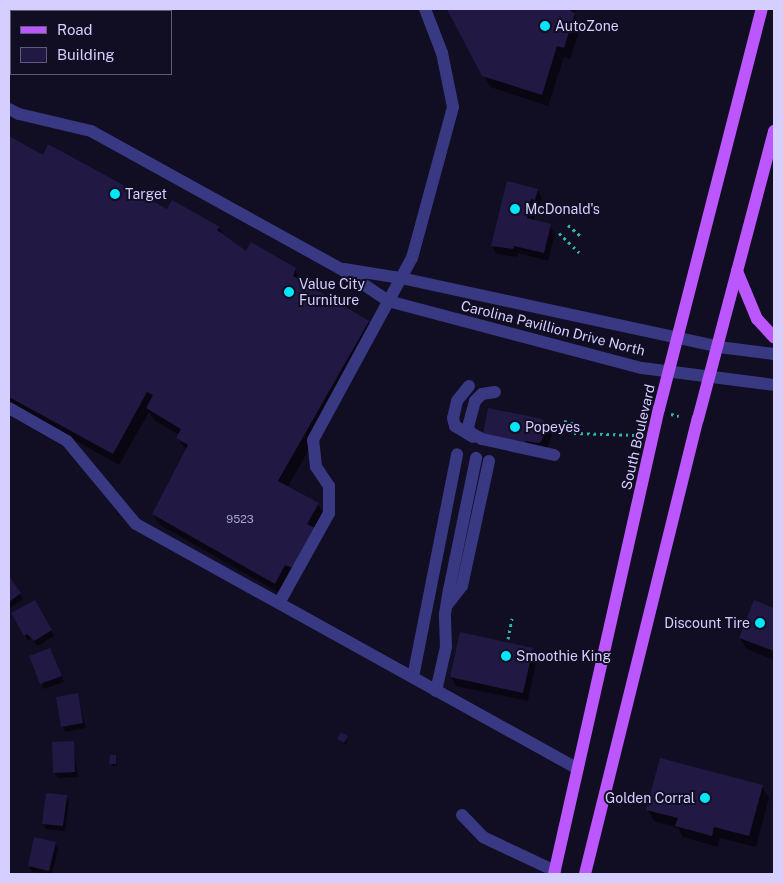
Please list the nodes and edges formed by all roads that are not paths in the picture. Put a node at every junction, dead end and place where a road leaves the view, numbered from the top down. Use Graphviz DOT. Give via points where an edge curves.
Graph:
graph roads {
  1 [pos="425,9"];
  2 [pos="762,9"];
  3 [pos="9,109"];
  4 [pos="774,131"];
  5 [pos="341,269"];
  6 [pos="737,271"];
  7 [pos="401,278"];
  8 [pos="388,302"];
  9 [pos="774,337"];
  10 [pos="677,338"];
  11 [pos="719,347"];
  12 [pos="774,354"];
  13 [pos="668,371"];
  14 [pos="711,377"];
  15 [pos="774,385"];
  16 [pos="469,386"];
  17 [pos="495,392"];
  18 [pos="9,408"];
  19 [pos="482,439"];
  20 [pos="457,454"];
  21 [pos="554,455"];
  22 [pos="482,459"];
  23 [pos="279,603"];
  24 [pos="413,678"];
  25 [pos="436,691"];
  26 [pos="578,769"];
  27 [pos="462,815"];
  28 [pos="555,873"];
  29 [pos="586,874"];
  1 -- 7 [label="street" via="442,54 453,107 412,258"];
  2 -- 10 [label="main road, South Boulevard"];
  3 -- 5 [label="street" via="91,131"];
  4 -- 6 [label="main road"];
  5 -- 7 [label="street, Carolina Pavillion Drive North"];
  5 -- 8 [label="street"];
  6 -- 9 [label="main road" via="757,319"];
  6 -- 11 [label="main road"];
  7 -- 8 [label="street"];
  7 -- 10 [label="street, Carolina Pavillion Drive North"];
  8 -- 13 [label="street, Carolina Pavillion Drive North" via="642,368"];
  8 -- 23 [label="street" via="313,440 316,467 329,486 329,513"];
  10 -- 11 [label="street, Carolina Pavillion Drive North"];
  10 -- 13 [label="main road, South Boulevard"];
  11 -- 12 [label="street, Carolina Pavillion Drive North"];
  11 -- 14 [label="main road"];
  13 -- 14 [label="street, Carolina Pavillion Drive North"];
  13 -- 26 [label="main road, South Boulevard"];
  14 -- 15 [label="street, Carolina Pavillion Drive North"];
  14 -- 29 [label="main road"];
  16 -- 19 [label="street" via="457,401 453,418 455,426 463,433"];
  17 -- 19 [label="street" via="482,394 473,406 468,428"];
  18 -- 23 [label="street" via="67,441 136,524"];
  19 -- 21 [label="street"];
  20 -- 24 [label="street"];
  22 -- 25 [label="street" via="462,586 446,605 446,647"];
  23 -- 24 [label="street"];
  24 -- 25 [label="street"];
  25 -- 26 [label="street"];
  26 -- 28 [label="main road, South Boulevard"];
  27 -- 28 [label="street" via="483,837"];
}
